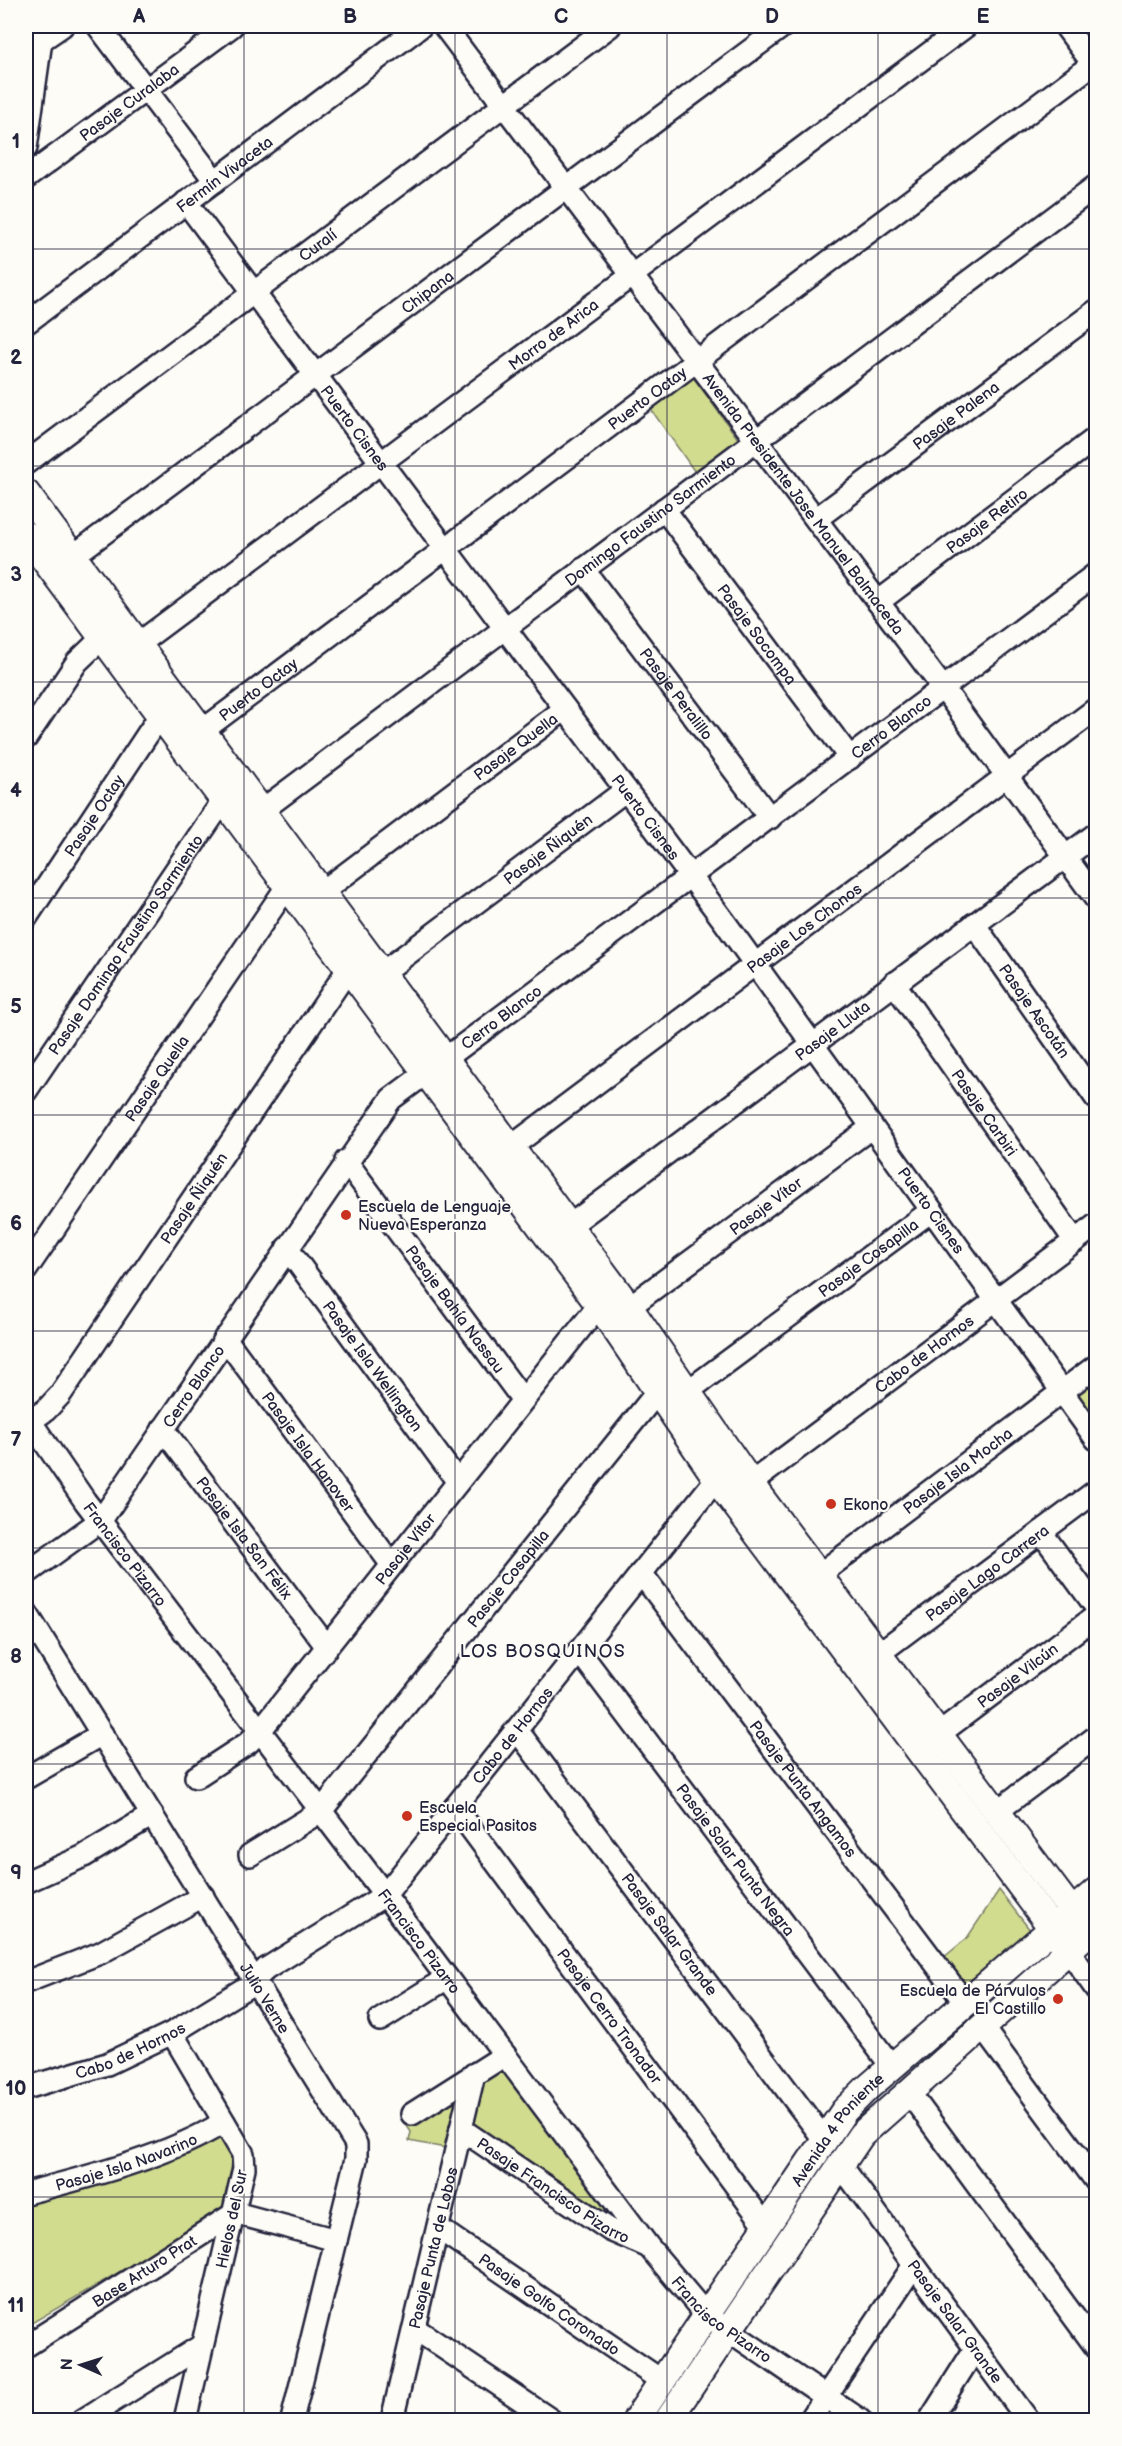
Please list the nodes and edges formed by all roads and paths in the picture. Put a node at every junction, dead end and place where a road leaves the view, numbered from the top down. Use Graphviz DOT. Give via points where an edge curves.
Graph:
graph roads {
  1 [pos="62,26"];
  2 [pos="98,26"];
  3 [pos="232,26"];
  4 [pos="421,26"];
  5 [pos="444,26"];
  6 [pos="609,26"];
  7 [pos="783,26"];
  8 [pos="966,26"];
  9 [pos="1065,26"];
  10 [pos="42,33"];
  11 [pos="1095,66"];
  12 [pos="146,90"];
  13 [pos="504,105"];
  14 [pos="26,148"];
  15 [pos="26,178"];
  16 [pos="214,181"];
  17 [pos="1096,186"];
  18 [pos="566,188"];
  19 [pos="186,202"];
  20 [pos="632,275"];
  21 [pos="253,292"];
  22 [pos="1096,310"];
  23 [pos="26,322"];
  24 [pos="696,360"];
  25 [pos="315,375"];
  26 [pos="1096,438"];
  27 [pos="756,440"];
  28 [pos="26,463"];
  29 [pos="381,463"];
  30 [pos="26,493"];
  31 [pos="664,509"];
  32 [pos="816,519"];
  33 [pos="26,535"];
  34 [pos="445,549"];
  35 [pos="73,556"];
  36 [pos="583,569"];
  37 [pos="1096,574"];
  38 [pos="878,602"];
  39 [pos="504,628"];
  40 [pos="103,637"];
  41 [pos="138,644"];
  42 [pos="943,688"];
  43 [pos="565,709"];
  44 [pos="1096,709"];
  45 [pos="161,714"];
  46 [pos="202,731"];
  47 [pos="26,738"];
  48 [pos="850,758"];
  49 [pos="1008,776"];
  50 [pos="626,790"];
  51 [pos="224,799"];
  52 [pos="261,811"];
  53 [pos="770,818"];
  54 [pos="1096,834"];
  55 [pos="1067,856"];
  56 [pos="692,877"];
  57 [pos="288,885"];
  58 [pos="322,892"];
  59 [pos="1096,898"];
  60 [pos="26,918"];
  61 [pos="974,924"];
  62 [pos="756,964"];
  63 [pos="348,968"];
  64 [pos="382,973"];
  65 [pos="894,983"];
  66 [pos="814,1043"];
  67 [pos="435,1066"];
  68 [pos="26,1091"];
  69 [pos="1096,1098"];
  70 [pos="872,1127"];
  71 [pos="511,1147"];
  72 [pos="346,1161"];
  73 [pos="931,1211"];
  74 [pos="1096,1225"];
  75 [pos="569,1226"];
  76 [pos="1075,1241"];
  77 [pos="287,1248"];
  78 [pos="26,1269"];
  79 [pos="994,1300"];
  80 [pos="599,1305"];
  81 [pos="629,1307"];
  82 [pos="225,1338"];
  83 [pos="1096,1366"];
  84 [pos="658,1391"];
  85 [pos="688,1391"];
  86 [pos="1062,1393"];
  87 [pos="523,1400"];
  88 [pos="28,1418"];
  89 [pos="163,1429"];
  90 [pos="1096,1439"];
  91 [pos="717,1478"];
  92 [pos="458,1482"];
  93 [pos="751,1483"];
  94 [pos="1096,1491"];
  95 [pos="101,1520"];
  96 [pos="1041,1532"];
  97 [pos="392,1565"];
  98 [pos="641,1573"];
  99 [pos="26,1574"];
  100 [pos="820,1574"];
  101 [pos="1096,1607"];
  102 [pos="26,1612"];
  103 [pos="1096,1616"];
  104 [pos="327,1647"];
  105 [pos="579,1651"];
  106 [pos="878,1654"];
  107 [pos="517,1730"];
  108 [pos="260,1731"];
  109 [pos="102,1734"];
  110 [pos="939,1734"];
  111 [pos="1096,1737"];
  112 [pos="196,1777"];
  113 [pos="26,1778"];
  114 [pos="455,1807"];
  115 [pos="321,1811"];
  116 [pos="996,1812"];
  117 [pos="152,1815"];
  118 [pos="250,1856"];
  119 [pos="26,1882"];
  120 [pos="1096,1891"];
  121 [pos="385,1895"];
  122 [pos="204,1896"];
  123 [pos="1072,1912"];
  124 [pos="1053,1929"];
  125 [pos="1094,1934"];
  126 [pos="1069,1951"];
  127 [pos="447,1978"];
  128 [pos="255,1979"];
  129 [pos="26,1982"];
  130 [pos="1096,1989"];
  131 [pos="966,2004"];
  132 [pos="380,2020"];
  133 [pos="982,2026"];
  134 [pos="172,2033"];
  135 [pos="505,2055"];
  136 [pos="892,2067"];
  137 [pos="474,2074"];
  138 [pos="26,2088"];
  139 [pos="908,2091"];
  140 [pos="412,2114"];
  141 [pos="224,2122"];
  142 [pos="461,2129"];
  143 [pos="823,2138"];
  144 [pos="840,2164"];
  145 [pos="1096,2181"];
  146 [pos="26,2193"];
  147 [pos="235,2213"];
  148 [pos="765,2225"];
  149 [pos="438,2228"];
  150 [pos="336,2240"];
  151 [pos="648,2246"];
  152 [pos="914,2265"];
  153 [pos="706,2315"];
  154 [pos="414,2328"];
  155 [pos="729,2331"];
  156 [pos="26,2346"];
  157 [pos="201,2346"];
  158 [pos="1096,2347"];
  159 [pos="975,2349"];
  160 [pos="662,2382"];
  161 [pos="825,2397"];
  162 [pos="83,2421"];
  163 [pos="185,2421"];
  164 [pos="292,2421"];
  165 [pos="392,2421"];
  166 [pos="551,2421"];
  167 [pos="636,2421"];
  168 [pos="668,2421"];
  169 [pos="810,2421"];
  170 [pos="860,2421"];
  171 [pos="930,2421"];
  172 [pos="1028,2421"];
  1 -- 10 [label="street"];
  2 -- 12 [label="street"];
  3 -- 12 [label="street, Pasaje Curalaba"];
  4 -- 16 [label="street, Fermín Vivaceta"];
  5 -- 13 [label="street, Avenida Presidente Jose Manuel Balmaceda"];
  6 -- 13 [label="street, Curalí"];
  7 -- 18 [label="street, Chipana"];
  8 -- 20 [label="street, Morro de Arica"];
  9 -- 11 [label="street"];
  10 -- 14 [label="street"];
  11 -- 24 [label="street, Puerto Octay"];
  12 -- 15 [label="street, Pasaje Curalaba"];
  12 -- 16 [label="street"];
  13 -- 18 [label="street, Avenida Presidente Jose Manuel Balmaceda"];
  13 -- 21 [label="street, Curalí"];
  16 -- 19 [label="street, Fermín Vivaceta"];
  17 -- 27 [label="street, Domingo Faustino Sarmiento"];
  18 -- 20 [label="street, Avenida Presidente Jose Manuel Balmaceda"];
  18 -- 25 [label="street, Chipana"];
  19 -- 21 [label="street, Puerto Cisnes"];
  19 -- 23 [label="street, Fermín Vivaceta"];
  20 -- 24 [label="street, Avenida Presidente Jose Manuel Balmaceda"];
  20 -- 29 [label="street, Morro de Arica"];
  21 -- 25 [label="street, Puerto Cisnes"];
  21 -- 28 [label="street, Curalí"];
  22 -- 32 [label="street, Pasaje Palena"];
  24 -- 27 [label="street, Avenida Presidente Jose Manuel Balmaceda"];
  24 -- 34 [label="street, Puerto Octay"];
  25 -- 29 [label="street, Puerto Cisnes"];
  25 -- 35 [label="street, Chipana"];
  26 -- 38 [label="street, Pasaje Retiro"];
  27 -- 31 [label="street, Domingo Faustino Sarmiento"];
  27 -- 32 [label="street, Avenida Presidente Jose Manuel Balmaceda"];
  29 -- 34 [label="street, Puerto Cisnes"];
  29 -- 41 [label="street, Morro de Arica"];
  30 -- 35 [label="street"];
  31 -- 36 [label="street, Domingo Faustino Sarmiento"];
  31 -- 48 [label="street, Pasaje Socompa"];
  32 -- 38 [label="street, Avenida Presidente Jose Manuel Balmaceda"];
  33 -- 40 [label="street"];
  34 -- 39 [label="street, Puerto Cisnes"];
  34 -- 46 [label="street, Puerto Octay"];
  35 -- 41 [label="street"];
  36 -- 39 [label="street, Domingo Faustino Sarmiento"];
  36 -- 53 [label="street, Pasaje Peralillo"];
  37 -- 42 [label="street, Cerro Blanco"];
  38 -- 42 [label="street, Avenida Presidente Jose Manuel Balmaceda"];
  39 -- 43 [label="street, Puerto Cisnes"];
  39 -- 52 [label="street, Domingo Faustino Sarmiento"];
  40 -- 45 [label="street"];
  40 -- 47 [label="street" via="77,662"];
  41 -- 46 [label="street"];
  42 -- 48 [label="street, Cerro Blanco"];
  42 -- 49 [label="street, Avenida Presidente Jose Manuel Balmaceda"];
  43 -- 50 [label="street, Puerto Cisnes"];
  43 -- 58 [label="street, Pasaje Quella"];
  44 -- 49 [label="street, Pasaje Los Chonos"];
  45 -- 51 [label="street"];
  45 -- 60 [label="street, Pasaje Octay"];
  46 -- 52 [label="street"];
  48 -- 53 [label="street, Cerro Blanco"];
  49 -- 55 [label="street, Avenida Presidente Jose Manuel Balmaceda"];
  49 -- 62 [label="street, Pasaje Los Chonos"];
  50 -- 56 [label="street, Puerto Cisnes"];
  50 -- 64 [label="street, Pasaje Ñiquén"];
  51 -- 57 [label="street"];
  51 -- 68 [label="street, Pasaje Domingo Faustino Sarmiento"];
  52 -- 58 [label="street"];
  53 -- 56 [label="street, Cerro Blanco"];
  54 -- 55 [label="street, Pasaje Lluta"];
  55 -- 59 [label="street, Avenida Presidente Jose Manuel Balmaceda"];
  55 -- 61 [label="street, Pasaje Lluta"];
  56 -- 62 [label="street, Puerto Cisnes"];
  56 -- 67 [label="street, Cerro Blanco"];
  57 -- 63 [label="street"];
  57 -- 78 [label="street, Pasaje Quella"];
  58 -- 64 [label="street"];
  61 -- 65 [label="street, Pasaje Lluta"];
  61 -- 69 [label="street, Pasaje Ascotán"];
  62 -- 66 [label="street, Puerto Cisnes"];
  62 -- 71 [label="street, Pasaje Los Chonos"];
  63 -- 67 [label="street"];
  63 -- 88 [label="street, Pasaje Ñiquén" via="60,1395 46,1410"];
  64 -- 67 [label="street"];
  65 -- 66 [label="street, Pasaje Lluta"];
  65 -- 76 [label="street, Pasaje Carbiri"];
  66 -- 70 [label="street, Puerto Cisnes"];
  66 -- 75 [label="street, Pasaje Lluta"];
  67 -- 71 [label="street"];
  67 -- 72 [label="street, Cerro Blanco" via="386,1104"];
  67 -- 80 [label="street"];
  70 -- 73 [label="street, Puerto Cisnes"];
  70 -- 81 [label="street, Pasaje Vítor"];
  71 -- 75 [label="street"];
  72 -- 77 [label="street, Cerro Blanco"];
  72 -- 87 [label="street, Pasaje Bahía Nassau"];
  73 -- 79 [label="street, Puerto Cisnes"];
  73 -- 85 [label="street, Pasaje Cosapilla"];
  74 -- 76 [label="street, Cabo de Hornos"];
  75 -- 81 [label="street"];
  76 -- 79 [label="street, Cabo de Hornos"];
  77 -- 82 [label="street, Cerro Blanco"];
  77 -- 92 [label="street, Pasaje Isla Wellington"];
  79 -- 86 [label="street, Puerto Cisnes"];
  79 -- 93 [label="street, Cabo de Hornos"];
  80 -- 84 [label="street"];
  80 -- 87 [label="street, Pasaje Vítor"];
  81 -- 85 [label="street"];
  82 -- 89 [label="street, Cerro Blanco"];
  82 -- 97 [label="street, Pasaje Isla Hanover"];
  83 -- 86 [label="street, Pasaje Isla Mocha"];
  84 -- 91 [label="street"];
  84 -- 115 [label="street, Pasaje Cosapilla"];
  85 -- 93 [label="street"];
  86 -- 90 [label="street, Puerto Cisnes"];
  86 -- 100 [label="street, Pasaje Isla Mocha"];
  87 -- 92 [label="street, Pasaje Vítor"];
  88 -- 95 [label="street, Francisco Pizarro"];
  89 -- 95 [label="street, Cerro Blanco"];
  89 -- 104 [label="street, Pasaje Isla San Félix"];
  91 -- 98 [label="street, Cabo de Hornos"];
  91 -- 124 [label="street"];
  92 -- 97 [label="street, Pasaje Vítor"];
  93 -- 100 [label="street"];
  94 -- 96 [label="street, Pasaje Lago Carrera"];
  95 -- 99 [label="street, Cerro Blanco"];
  95 -- 108 [label="street, Francisco Pizarro"];
  96 -- 101 [label="street"];
  96 -- 106 [label="street, Pasaje Lago Carrera"];
  97 -- 104 [label="street, Pasaje Vítor"];
  98 -- 105 [label="street, Cabo de Hornos"];
  98 -- 131 [label="street, Pasaje Punta Angamos"];
  100 -- 106 [label="street"];
  102 -- 109 [label="street, Julio Verne"];
  103 -- 110 [label="street, Pasaje Vilcún"];
  104 -- 108 [label="street, Pasaje Vítor"];
  105 -- 107 [label="street, Cabo de Hornos"];
  105 -- 136 [label="street, Pasaje Salar Punta Negra"];
  106 -- 110 [label="street"];
  107 -- 114 [label="street, Cabo de Hornos"];
  107 -- 143 [label="street, Pasaje Salar Grande"];
  108 -- 112 [label="street, Pasaje Vítor"];
  108 -- 115 [label="street, Francisco Pizarro"];
  109 -- 113 [label="street"];
  109 -- 117 [label="street, Julio Verne"];
  110 -- 116 [label="street"];
  111 -- 116 [label="street"];
  114 -- 121 [label="street, Cabo de Hornos"];
  114 -- 148 [label="street, Pasaje Cerro Tronador"];
  115 -- 118 [label="street, Pasaje Cosapilla"];
  115 -- 121 [label="street, Francisco Pizarro"];
  116 -- 123 [label="street"];
  117 -- 119 [label="street" via="84,1856"];
  117 -- 122 [label="street, Julio Verne"];
  120 -- 123 [label="street, Avenida 4 Poniente"];
  121 -- 127 [label="street, Francisco Pizarro"];
  121 -- 128 [label="street, Cabo de Hornos"];
  122 -- 128 [label="street, Julio Verne"];
  122 -- 129 [label="street" via="100,1953"];
  123 -- 124 [label="street, Avenida 4 Poniente"];
  123 -- 125 [label="street"];
  124 -- 126 [label="street"];
  124 -- 131 [label="street, Avenida 4 Poniente"];
  125 -- 126 [label="street, Avenida 4 Poniente"];
  126 -- 130 [label="street"];
  126 -- 133 [label="street, Avenida 4 Poniente"];
  127 -- 132 [label="street"];
  127 -- 135 [label="street, Francisco Pizarro"];
  128 -- 134 [label="street, Cabo de Hornos"];
  128 -- 150 [label="street, Julio Verne" via="356,2144 356,2159"];
  131 -- 136 [label="street, Avenida 4 Poniente"];
  133 -- 139 [label="street, Avenida 4 Poniente"];
  133 -- 145 [label="street"];
  134 -- 138 [label="street, Cabo de Hornos" via="107,2064"];
  134 -- 141 [label="street, Hielos del Sur"];
  135 -- 137 [label="street"];
  135 -- 151 [label="street, Francisco Pizarro"];
  136 -- 143 [label="street, Avenida 4 Poniente" via="855,2099"];
  137 -- 140 [label="street"];
  137 -- 142 [label="street, Pasaje Punta de Lobos"];
  139 -- 144 [label="street, Avenida 4 Poniente" via="861,2135"];
  139 -- 158 [label="street"];
  141 -- 146 [label="street, Pasaje Isla Navarino" via="199,2137"];
  141 -- 147 [label="street, Hielos del Sur" via="243,2154"];
  142 -- 149 [label="street, Pasaje Punta de Lobos"];
  142 -- 151 [label="street, Pasaje Francisco Pizarro" via="610,2230"];
  143 -- 148 [label="street, Avenida 4 Poniente"];
  144 -- 152 [label="street, Pasaje Salar Grande"];
  144 -- 155 [label="street, Avenida 4 Poniente"];
  147 -- 150 [label="street"];
  147 -- 156 [label="street, Base Arturo Prat"];
  147 -- 157 [label="street, Hielos del Sur"];
  148 -- 153 [label="street, Avenida 4 Poniente"];
  149 -- 154 [label="street, Pasaje Punta de Lobos"];
  149 -- 160 [label="street, Pasaje Golfo Coronado"];
  150 -- 164 [label="street, Julio Verne"];
  151 -- 153 [label="street, Francisco Pizarro"];
  152 -- 159 [label="street, Pasaje Salar Grande"];
  152 -- 161 [label="street"];
  153 -- 155 [label="street, Francisco Pizarro"];
  153 -- 160 [label="street, Avenida 4 Poniente"];
  154 -- 165 [label="street, Pasaje Punta de Lobos"];
  154 -- 166 [label="street"];
  155 -- 161 [label="street, Francisco Pizarro"];
  155 -- 168 [label="street, Avenida 4 Poniente"];
  157 -- 162 [label="street"];
  157 -- 163 [label="street, Hielos del Sur"];
  159 -- 171 [label="street"];
  159 -- 172 [label="street, Pasaje Salar Grande"];
  160 -- 167 [label="street, Avenida 4 Poniente"];
  161 -- 169 [label="street"];
  161 -- 170 [label="street, Francisco Pizarro"];
}
